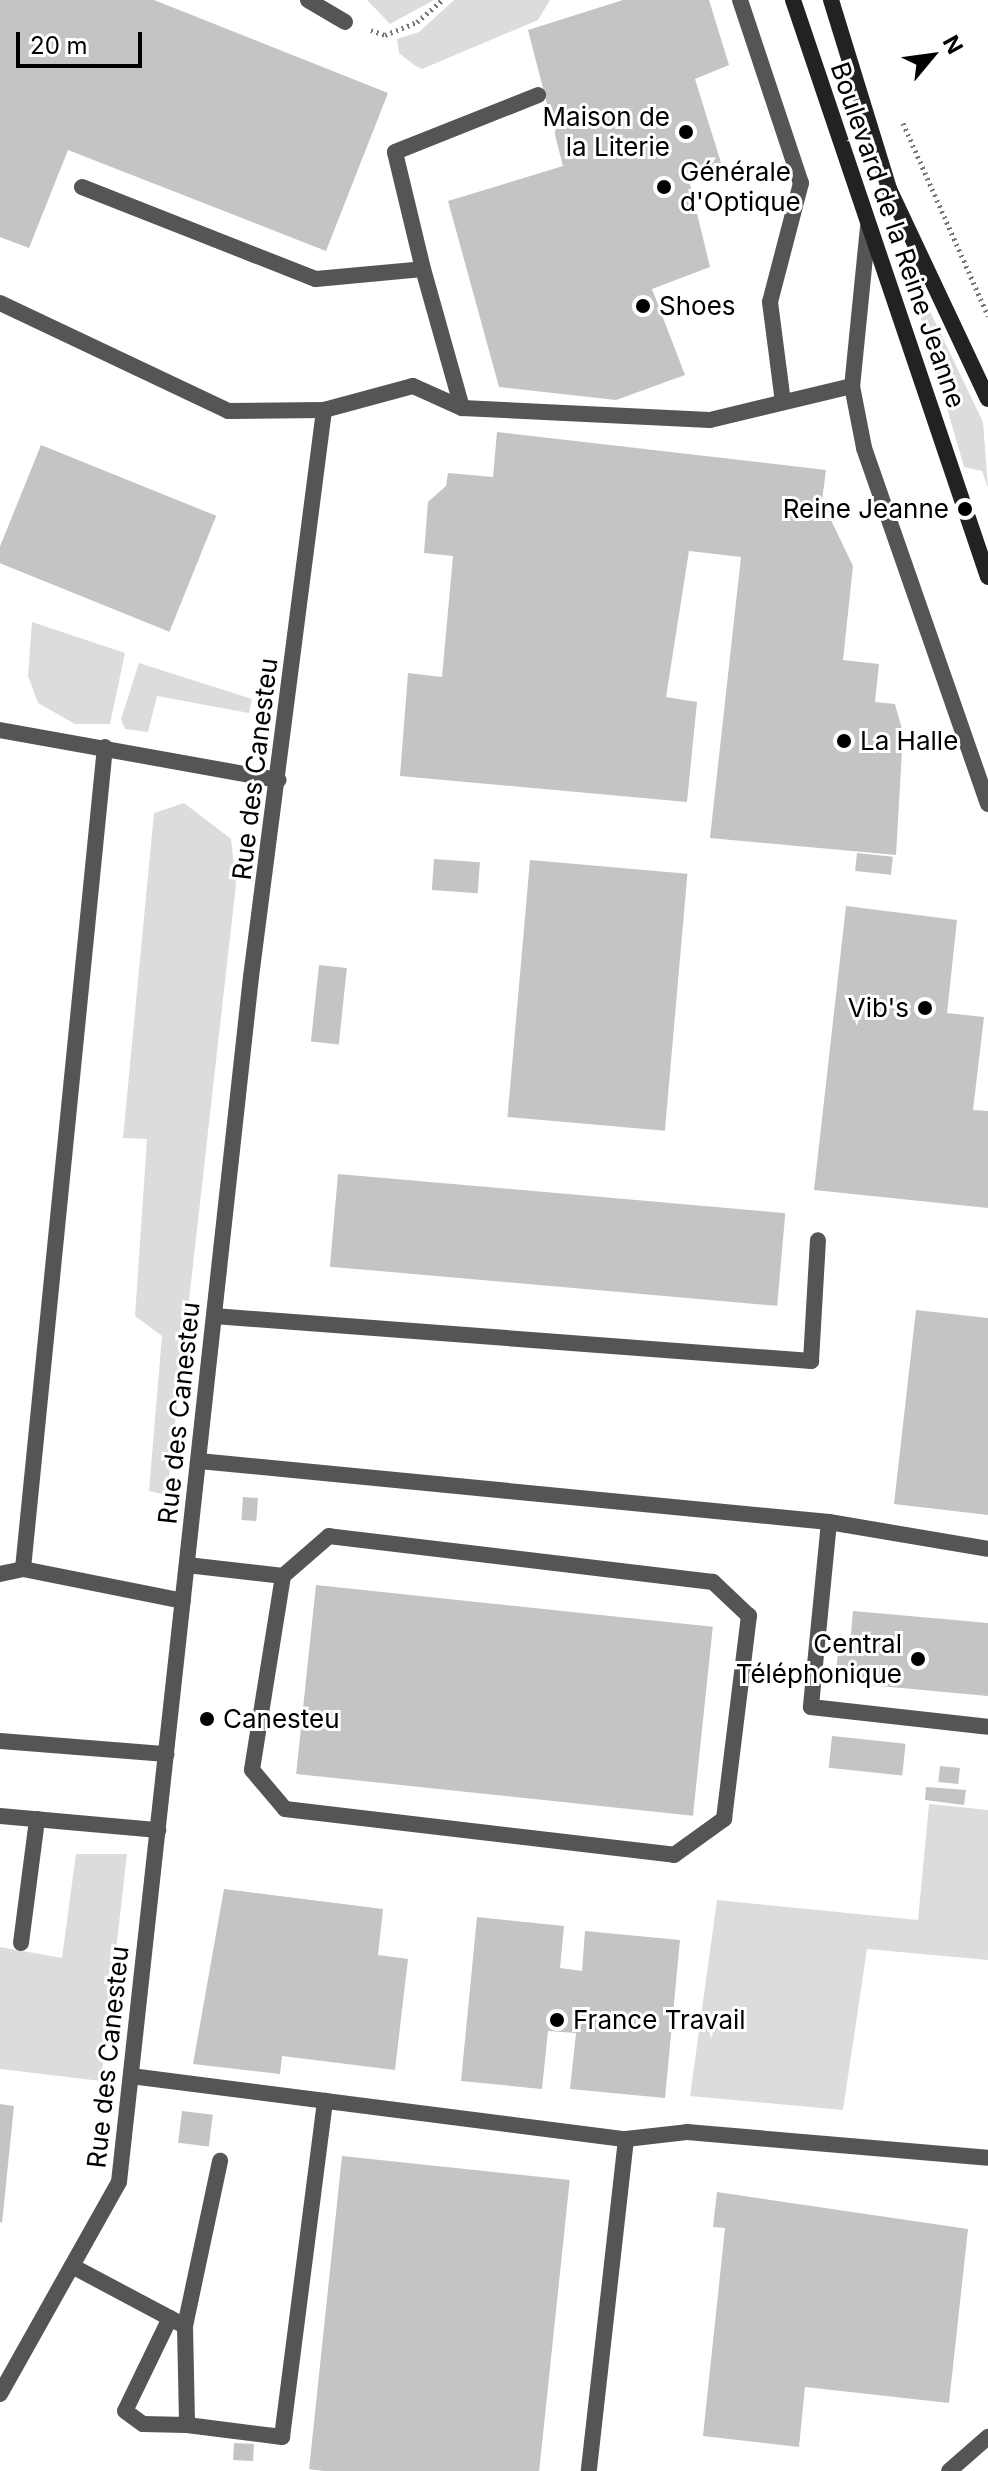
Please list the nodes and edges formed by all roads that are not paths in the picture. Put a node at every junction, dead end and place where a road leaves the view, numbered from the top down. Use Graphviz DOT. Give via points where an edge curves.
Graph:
graph roads {
  1 [pos="308,0"];
  2 [pos="740,0"];
  3 [pos="793,0"];
  4 [pos="831,0"];
  5 [pos="345,22"];
  6 [pos="538,95"];
  7 [pos="82,187"];
  8 [pos="868,227"];
  9 [pos="423,269"];
  10 [pos="0,303"];
  11 [pos="852,386"];
  12 [pos="988,399"];
  13 [pos="783,402"];
  14 [pos="462,408"];
  15 [pos="324,410"];
  16 [pos="988,577"];
  17 [pos="0,730"];
  18 [pos="105,747"];
  19 [pos="279,780"];
  20 [pos="988,804"];
  21 [pos="818,1240"];
  22 [pos="214,1316"];
  23 [pos="199,1461"];
  24 [pos="829,1522"];
  25 [pos="988,1549"];
  26 [pos="187,1565"];
  27 [pos="23,1569"];
  28 [pos="0,1574"];
  29 [pos="283,1576"];
  30 [pos="183,1601"];
  31 [pos="988,1727"];
  32 [pos="0,1741"];
  33 [pos="166,1754"];
  34 [pos="0,1816"];
  35 [pos="37,1819"];
  36 [pos="158,1830"];
  37 [pos="21,1943"];
  38 [pos="131,2076"];
  39 [pos="325,2101"];
  40 [pos="626,2139"];
  41 [pos="988,2158"];
  42 [pos="220,2161"];
  43 [pos="72,2266"];
  44 [pos="178,2322"];
  45 [pos="1,2391"];
  46 [pos="187,2425"];
  47 [pos="988,2437"];
  48 [pos="589,2471"];
  49 [pos="949,2471"];
  1 -- 5 [label="street"];
  2 -- 13 [label="street" via="801,183 770,302"];
  3 -- 8 [label="main road, Boulevard de la Reine Jeanne"];
  4 -- 12 [label="main road, Boulevard de la Reine Jeanne" via="889,189"];
  6 -- 9 [label="street" via="395,152"];
  7 -- 9 [label="street" via="316,279"];
  8 -- 11 [label="street"];
  8 -- 16 [label="main road, Boulevard de la Reine Jeanne"];
  9 -- 14 [label="street"];
  10 -- 15 [label="street" via="228,411"];
  11 -- 13 [label="street"];
  11 -- 20 [label="street" via="864,448"];
  13 -- 14 [label="street" via="710,420"];
  14 -- 15 [label="street" via="413,386"];
  15 -- 19 [label="street, Rue des Canesteu"];
  17 -- 18 [label="street"];
  18 -- 19 [label="street"];
  18 -- 27 [label="street"];
  19 -- 22 [label="street, Rue des Canesteu"];
  21 -- 22 [label="street" via="811,1361"];
  22 -- 23 [label="street, Rue des Canesteu"];
  23 -- 24 [label="street"];
  23 -- 26 [label="street, Rue des Canesteu"];
  24 -- 25 [label="street"];
  24 -- 31 [label="street" via="811,1707"];
  26 -- 29 [label="street"];
  26 -- 30 [label="street, Rue des Canesteu"];
  27 -- 28 [label="street"];
  27 -- 30 [label="street"];
  29 -- 29 [label="street" via="252,1770 285,1809 674,1855 724,1819 749,1616 713,1582 329,1536"];
  30 -- 33 [label="street, Rue des Canesteu"];
  32 -- 33 [label="street"];
  33 -- 36 [label="street, Rue des Canesteu"];
  34 -- 35 [label="street"];
  35 -- 36 [label="street"];
  35 -- 37 [label="street"];
  36 -- 38 [label="street, Rue des Canesteu"];
  38 -- 39 [label="street"];
  38 -- 43 [label="street, Rue des Canesteu" via="119,2182"];
  39 -- 40 [label="street"];
  39 -- 46 [label="street" via="282,2437"];
  40 -- 41 [label="street" via="687,2132"];
  40 -- 48 [label="street"];
  42 -- 44 [label="street"];
  43 -- 44 [label="street"];
  43 -- 45 [label="street, Rue des Canesteu"];
  44 -- 46 [label="street"];
  44 -- 46 [label="street" via="125,2411 143,2424"];
  47 -- 49 [label="street"];
}
